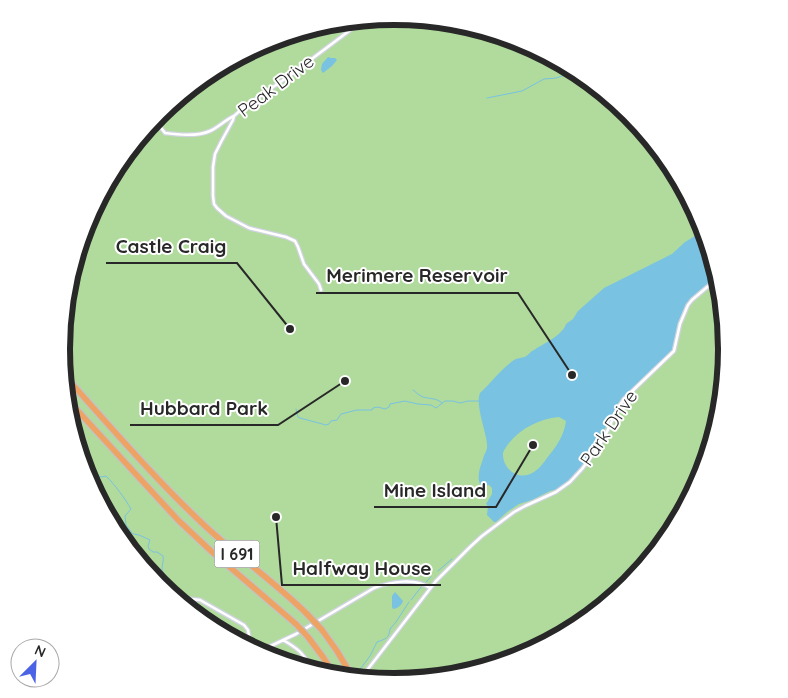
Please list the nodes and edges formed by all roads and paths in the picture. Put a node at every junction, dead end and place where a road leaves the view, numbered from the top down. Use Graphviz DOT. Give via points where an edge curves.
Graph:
graph roads {
  1 [pos="353,28"];
  2 [pos="234,116"];
  3 [pos="159,126"];
  4 [pos="711,284"];
  5 [pos="321,290"];
  6 [pos="72,384"];
  7 [pos="75,408"];
  8 [pos="430,588"];
  9 [pos="188,599"];
  10 [pos="250,639"];
  11 [pos="283,640"];
  12 [pos="268,647"];
  13 [pos="308,661"];
  14 [pos="329,667"];
  15 [pos="348,669"];
  16 [pos="366,671"];
  1 -- 2 [label="street, Peak Drive"];
  2 -- 3 [label="street" via="199,134 165,133"];
  2 -- 5 [label="street, Peak Drive" via="215,154 212,191 216,206 226,216 249,228 294,241"];
  4 -- 8 [label="street, Park Drive" via="688,305 674,351 624,400 582,470 566,486 520,508 482,536"];
  6 -- 15 [label="highway, I 691, bridge" via="191,512 307,614 322,630"];
  7 -- 14 [label="highway, I 691, bridge" via="178,520 296,624"];
  8 -- 11 [label="street" via="405,582 374,588"];
  8 -- 16 [label="street, Park Drive"];
  9 -- 10 [label="street" via="200,600 244,625"];
  11 -- 12 [label="street"];
  11 -- 13 [label="street" via="301,652"];
}
